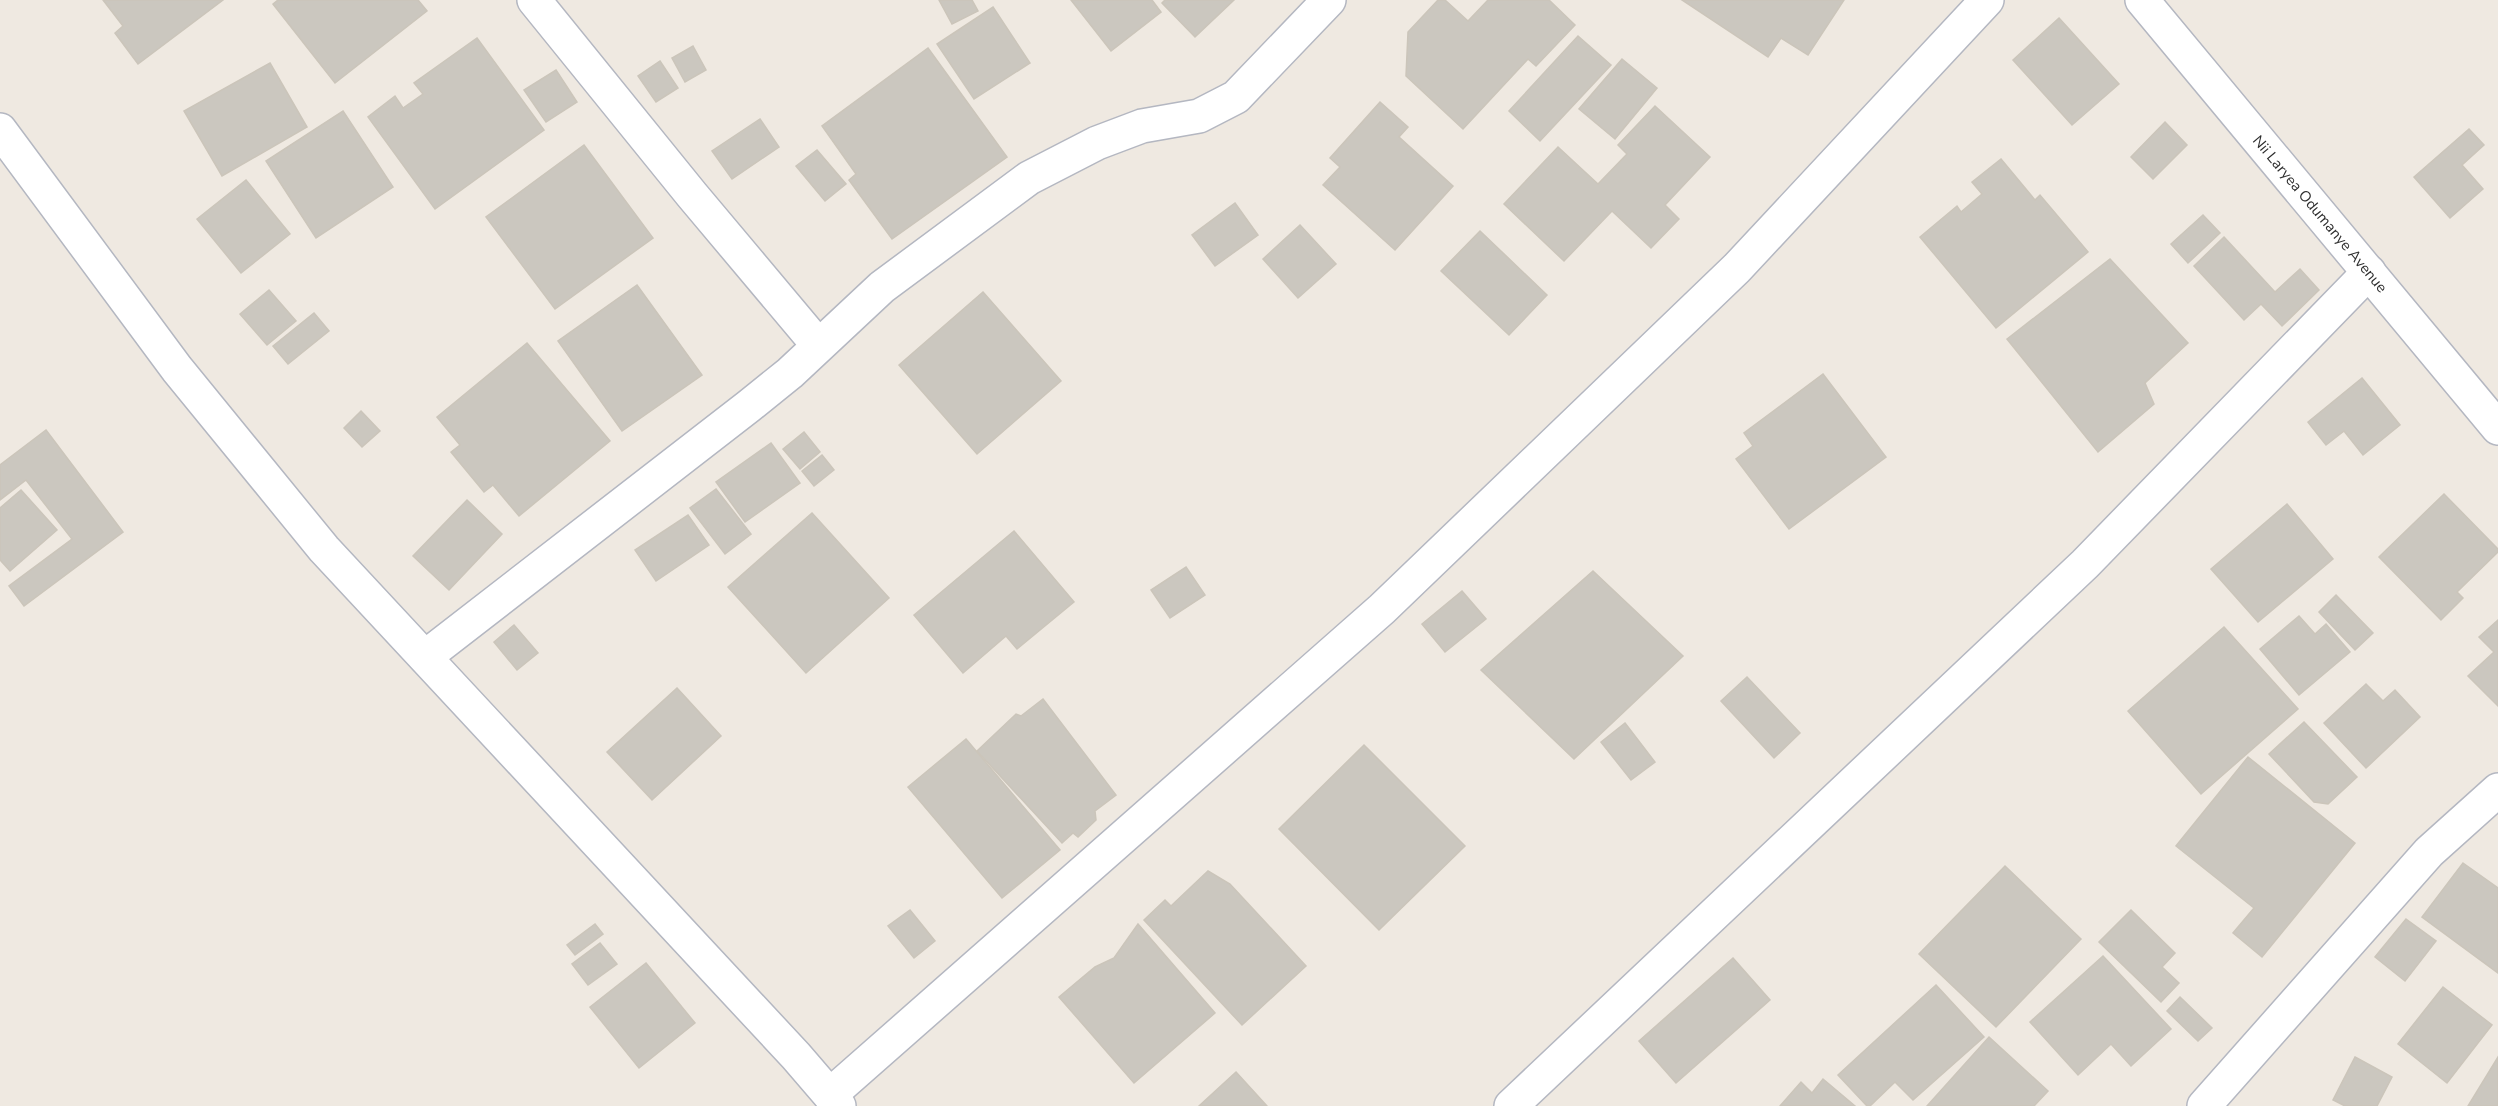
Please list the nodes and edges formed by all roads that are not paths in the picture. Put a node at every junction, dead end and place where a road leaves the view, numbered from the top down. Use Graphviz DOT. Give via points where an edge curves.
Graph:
graph roads {
  1 [pos="534,0"];
  2 [pos="1329,0"];
  3 [pos="1987,0"];
  4 [pos="2142,0"];
  5 [pos="0,130"];
  6 [pos="2369,272"];
  7 [pos="818,345"];
  8 [pos="2498,428"];
  9 [pos="425,657"];
  10 [pos="2498,790"];
  11 [pos="835,1100"];
  12 [pos="1511,1106"];
  13 [pos="2204,1106"];
  1 -- 7 [label="street"];
  2 -- 7 [label="street" via="1236,97 1199,116 1142,126 1098,143 1029,178 882,287"];
  3 -- 11 [label="street" via="1737,268 1382,609"];
  4 -- 6 [label="street, Nii Laryea Odumanye Avenue"];
  5 -- 9 [label="street" via="177,369 324,549"];
  6 -- 8 [label="street, Nii Laryea Odumanye Avenue"];
  6 -- 12 [label="street" via="2085,564"];
  7 -- 9 [label="street" via="749,406"];
  9 -- 11 [label="street"];
  10 -- 13 [label="street" via="2429,852"];
}
